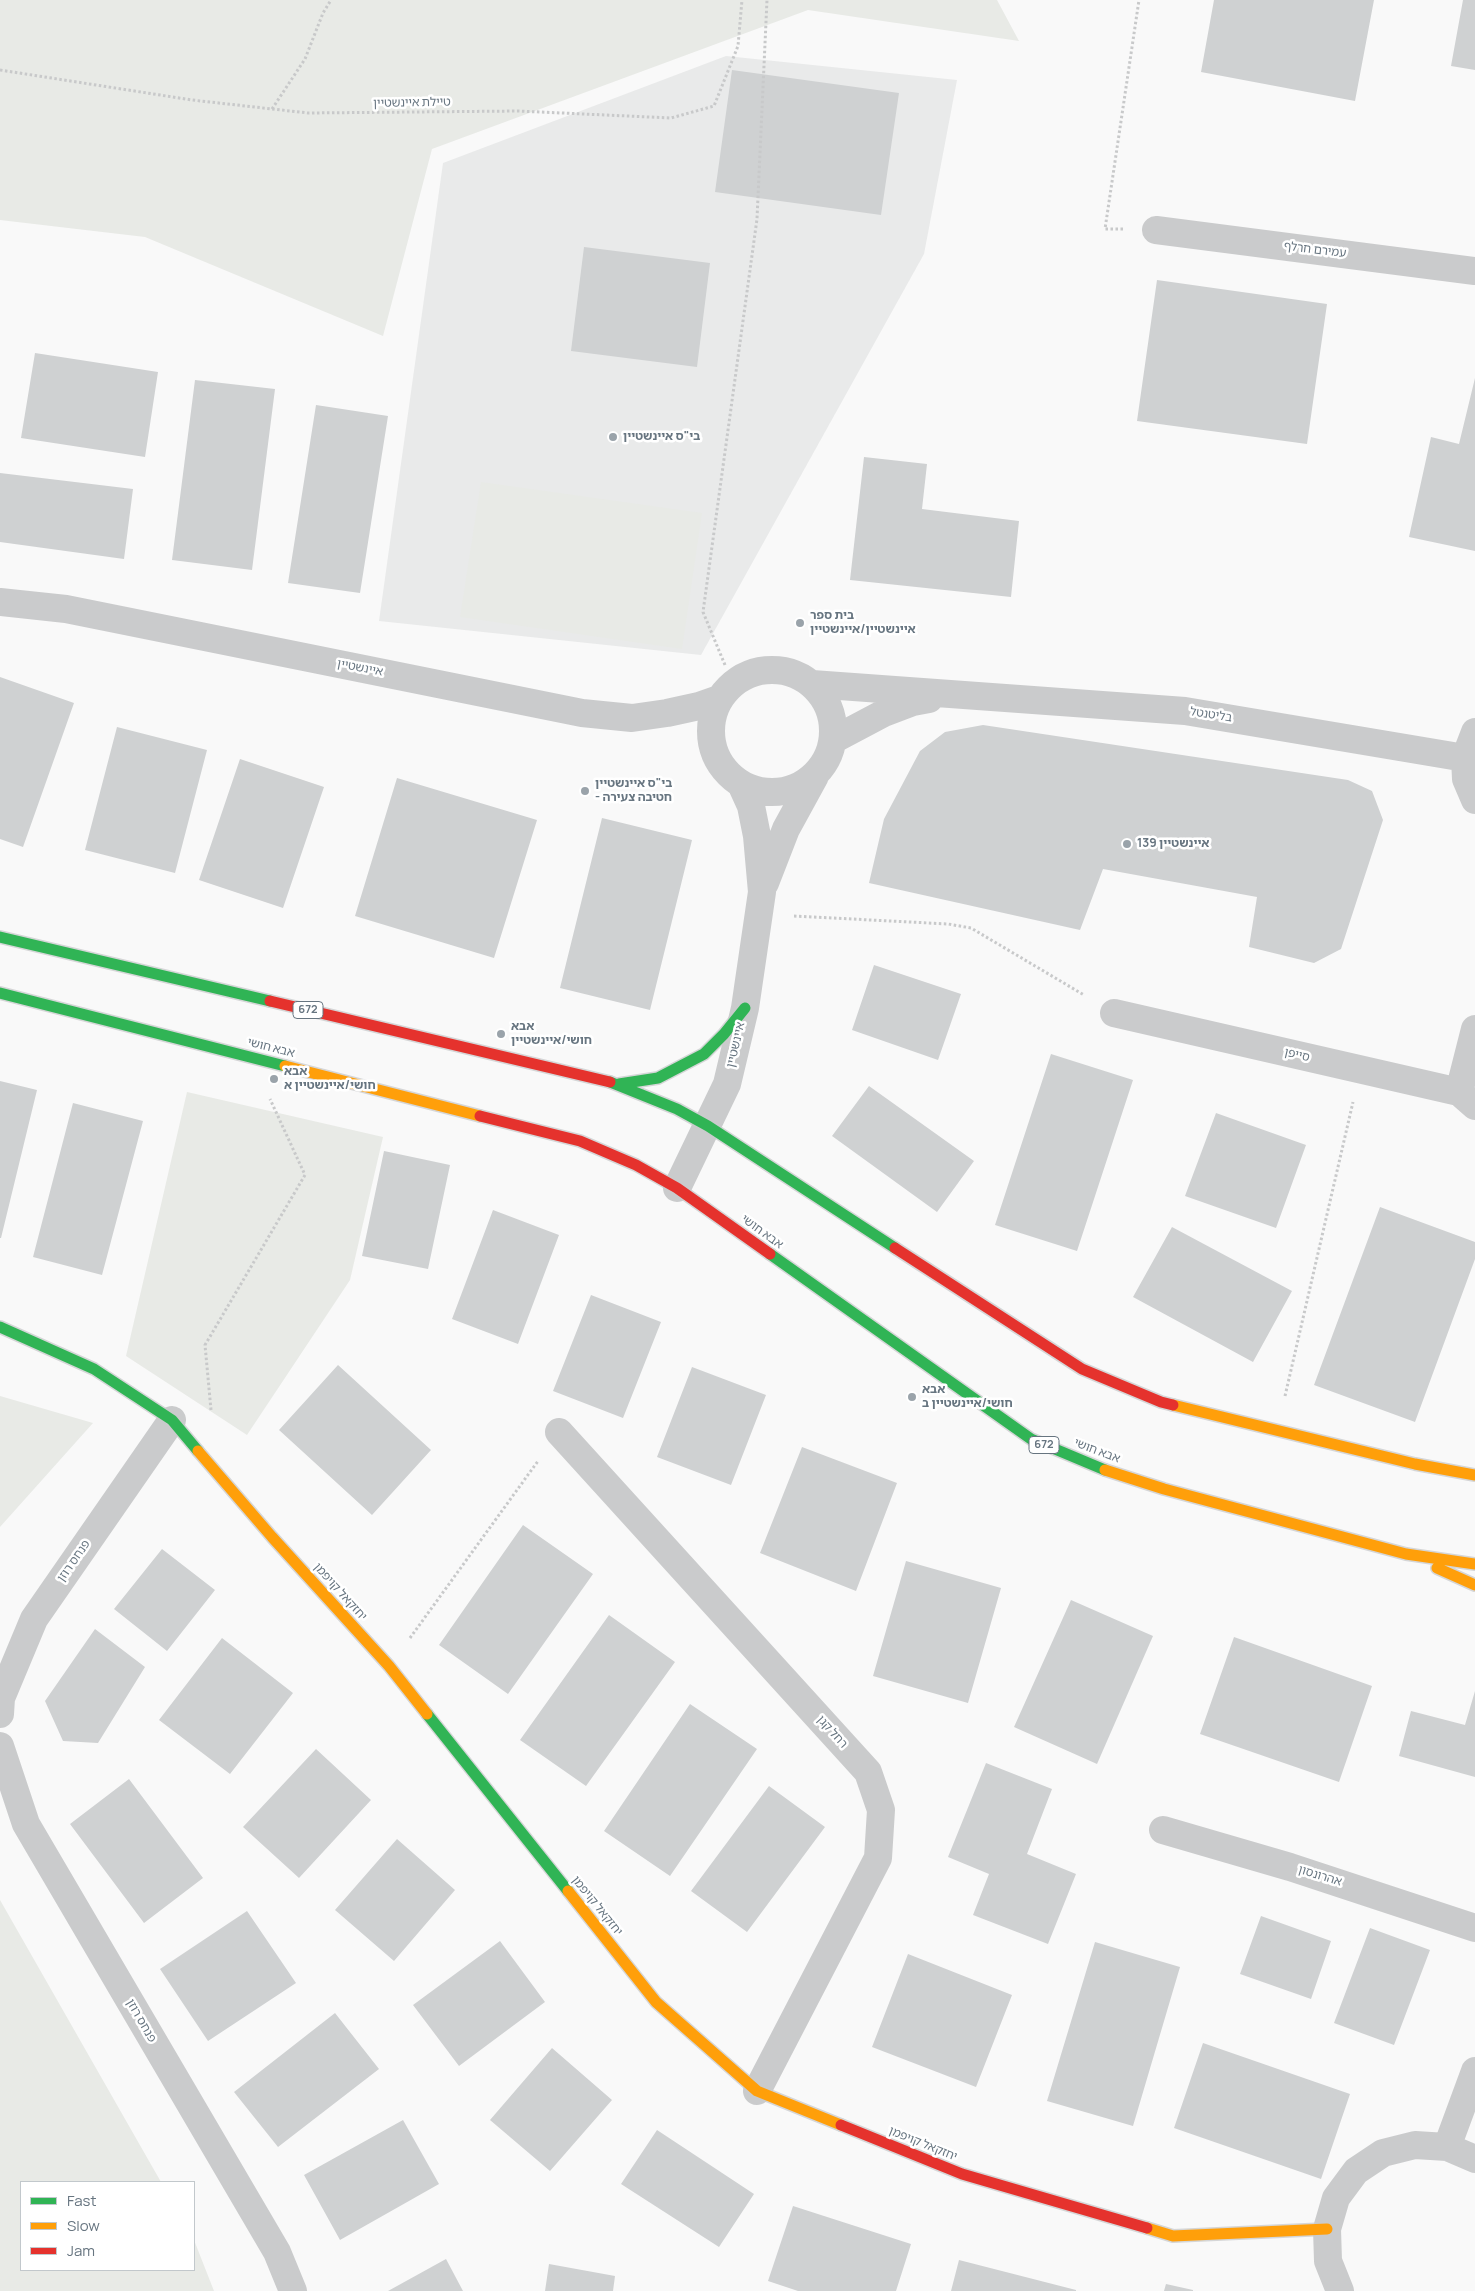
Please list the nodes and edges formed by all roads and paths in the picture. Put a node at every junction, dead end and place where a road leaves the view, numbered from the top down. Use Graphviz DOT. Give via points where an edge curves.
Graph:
graph roads {
  1 [pos="331,0"];
  2 [pos="742,0"];
  3 [pos="767,0"];
  4 [pos="1139,0"];
  5 [pos="0,70"];
  6 [pos="272,109"];
  7 [pos="1156,230"];
  8 [pos="1475,271"];
  9 [pos="0,602"];
  10 [pos="812,684"];
  11 [pos="726,691"];
  12 [pos="955,694"];
  13 [pos="1475,732"];
  14 [pos="833,740"];
  15 [pos="1465,758"];
  16 [pos="815,776"];
  17 [pos="741,784"];
  18 [pos="1475,800"];
  19 [pos="760,903"];
  20 [pos="0,937"];
  21 [pos="0,993"];
  22 [pos="745,1008"];
  23 [pos="1114,1013"];
  24 [pos="1475,1030"];
  25 [pos="251,1057"];
  26 [pos="1360,1069"];
  27 [pos="617,1084"];
  28 [pos="1467,1099"];
  29 [pos="708,1126"];
  30 [pos="677,1188"];
  31 [pos="0,1327"];
  32 [pos="205,1345"];
  33 [pos="1291,1370"];
  34 [pos="172,1420"];
  35 [pos="559,1432"];
  36 [pos="1475,1475"];
  37 [pos="1406,1554"];
  38 [pos="1475,1564"];
  39 [pos="1475,1585"];
  40 [pos="389,1666"];
  41 [pos="0,1714"];
  42 [pos="0,1746"];
  43 [pos="1163,1830"];
  44 [pos="1475,1928"];
  45 [pos="1475,2071"];
  46 [pos="757,2091"];
  47 [pos="1447,2147"];
  48 [pos="1475,2159"];
  49 [pos="1327,2229"];
  50 [pos="293,2291"];
  51 [pos="1340,2291"];
  1 -- 6 [label="path" via="322,13 305,59"];
  2 -- 6 [label="path, טיילת איינשטיין" via="738,46 714,106 671,118 518,111 308,113"];
  3 -- 11 [label="path" via="757,219 703,612"];
  4 -- 7 [label="path" via="1105,229"];
  5 -- 6 [label="path, טיילת איינשטיין"];
  7 -- 8 [label="street, עמירם חרלף"];
  9 -- 11 [label="street, איינשטיין" via="66,609 582,713 632,718 667,713 700,706"];
  10 -- 11 [label="street" via="794,673 773,669 752,673"];
  10 -- 12 [label="street, בליטנטל"];
  10 -- 14 [label="street" via="826,700 833,720"];
  11 -- 17 [label="street" via="712,718 711,737 715,756 726,772"];
  12 -- 14 [label="street, בליטנטל" via="913,702 884,713"];
  12 -- 15 [label="street, בליטנטל" via="1185,711"];
  13 -- 15 [label="street"];
  14 -- 16 [label="street" via="827,760"];
  15 -- 18 [label="street" via="1466,779"];
  16 -- 17 [label="street" via="798,787 778,793 759,792"];
  16 -- 19 [label="street, איינשטיין" via="786,829"];
  17 -- 19 [label="street, איינשטיין" via="751,806 757,836"];
  19 -- 22 [label="street, איינשטיין"];
  19 -- 23 [label="path" via="971,928"];
  20 -- 27 [label="main road, 672"];
  21 -- 25 [label="main road, אבא חושי / 672"];
  22 -- 27 [label="main road" via="704,1054 658,1078"];
  22 -- 29 [label="street, איינשטיין" via="726,1084"];
  23 -- 26 [label="street, סייפן"];
  24 -- 28 [label="street"];
  25 -- 30 [label="main road, אבא חושי / 672" via="580,1141 636,1165"];
  25 -- 32 [label="path" via="305,1175"];
  26 -- 28 [label="street, סייפן"];
  26 -- 33 [label="path"];
  27 -- 29 [label="main road, 672"];
  29 -- 30 [label="street, איינשטיין"];
  29 -- 36 [label="main road, 672" via="1082,1369 1161,1402 1415,1464"];
  30 -- 37 [label="main road, אבא חושי / 672" via="1031,1439 1101,1469 1164,1489"];
  31 -- 34 [label="main road, יחזקאל קויפמן" via="94,1369"];
  34 -- 40 [label="main road, יחזקאל קויפמן"];
  34 -- 41 [label="street, פנחס רוזן" via="34,1619 1,1698"];
  35 -- 40 [label="path"];
  35 -- 46 [label="street, רחל קגן" via="868,1772 882,1810 878,1858"];
  37 -- 38 [label="main road, אבא חושי / 672"];
  37 -- 39 [label="main road"];
  40 -- 46 [label="main road, יחזקאל קויפמן" via="656,2002"];
  42 -- 50 [label="street, פנחס רוזן" via="26,1824 277,2252"];
  43 -- 44 [label="street, אהרונסון" via="1290,1867"];
  45 -- 47 [label="street"];
  46 -- 49 [label="main road, יחזקאל קויפמן" via="962,2174 1173,2236"];
  47 -- 48 [label="street"];
  47 -- 49 [label="street" via="1415,2145 1383,2153 1356,2171 1336,2198"];
  49 -- 51 [label="street" via="1328,2261"];
}
